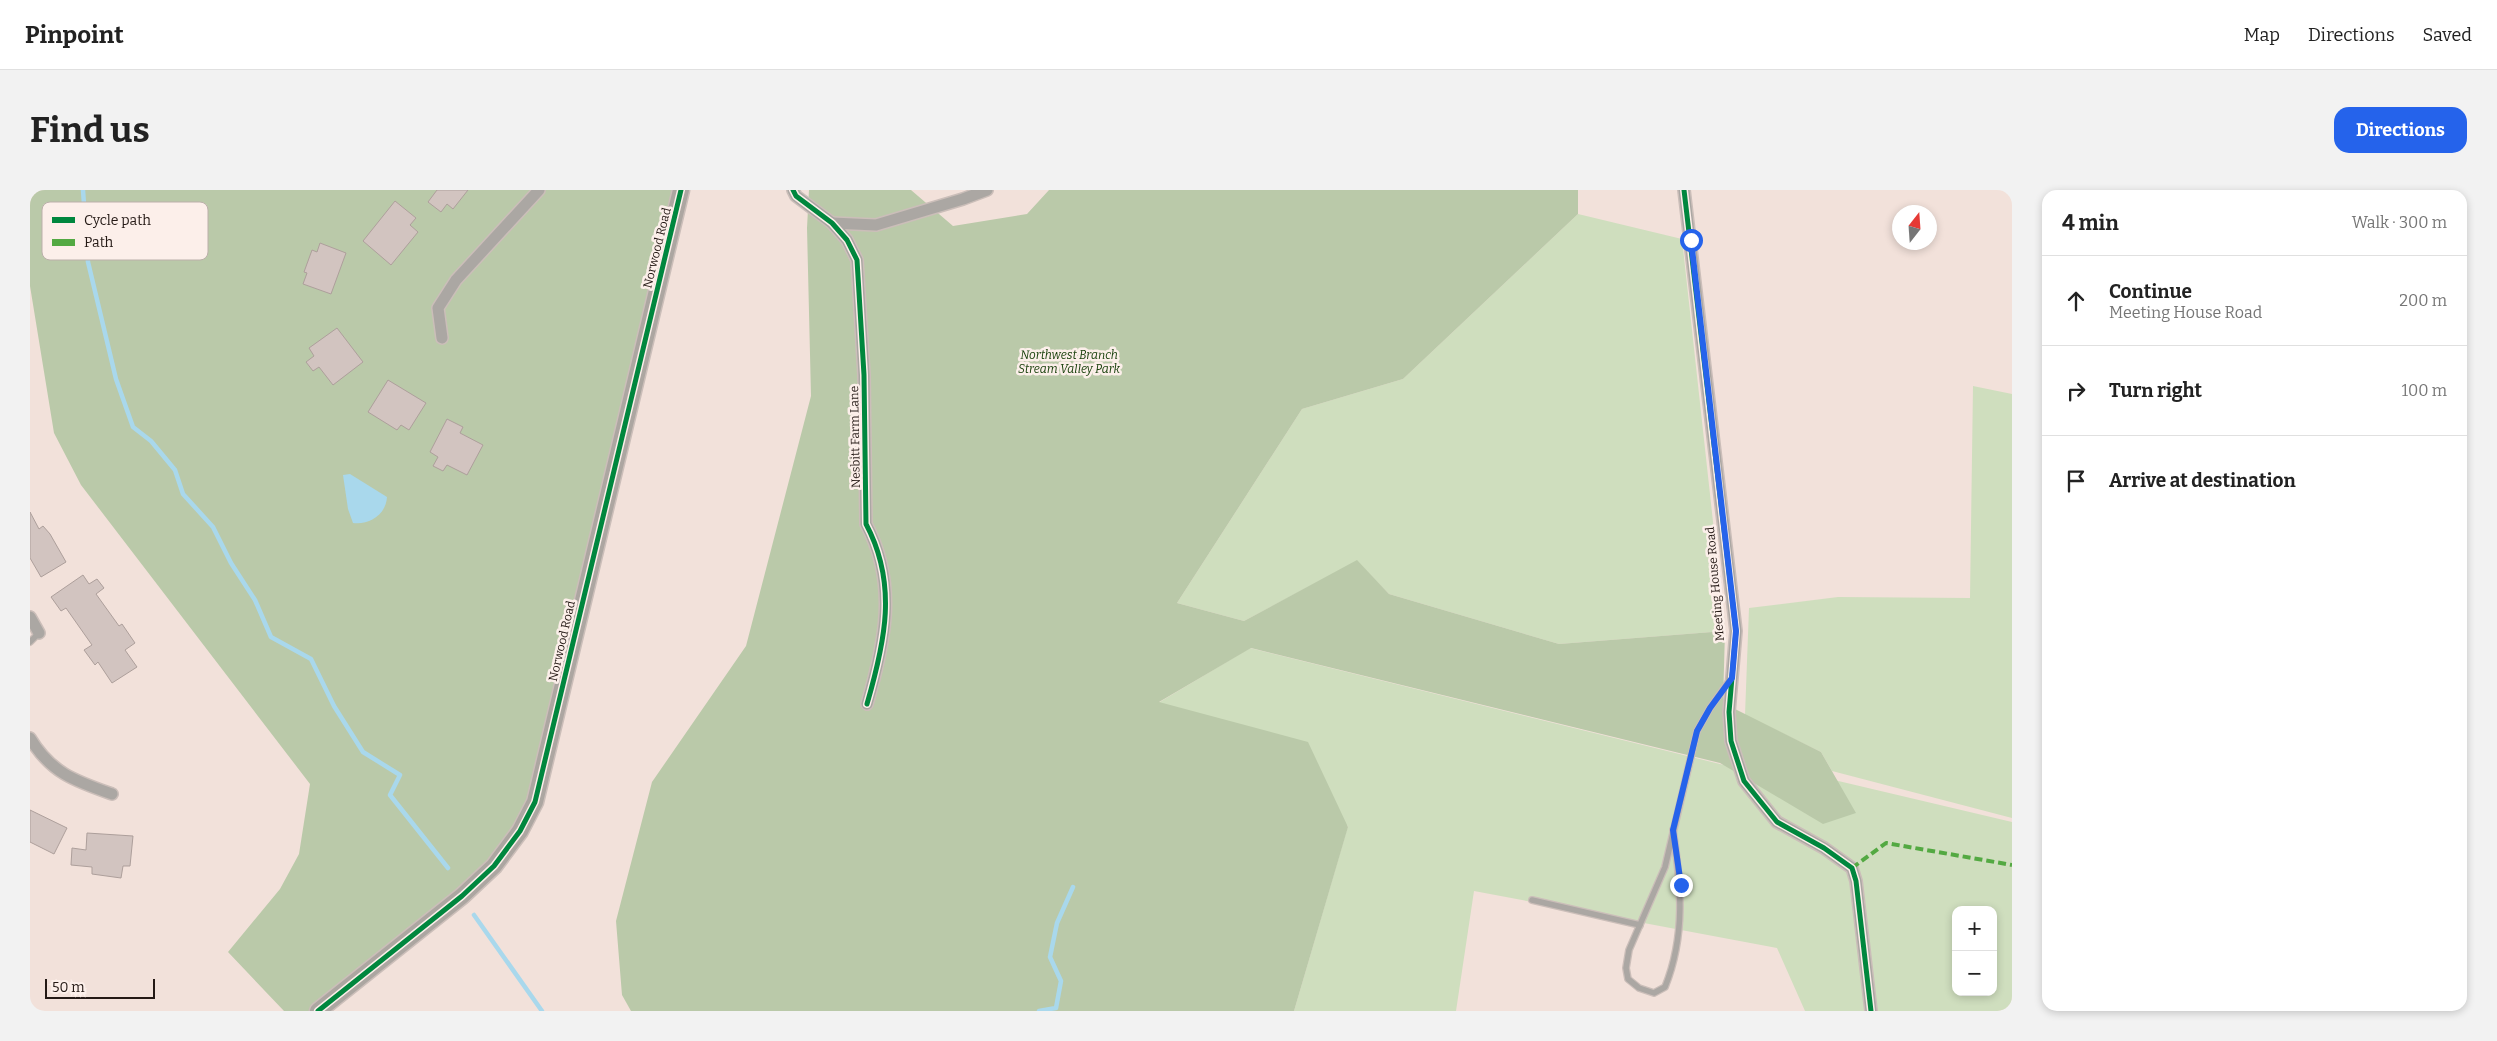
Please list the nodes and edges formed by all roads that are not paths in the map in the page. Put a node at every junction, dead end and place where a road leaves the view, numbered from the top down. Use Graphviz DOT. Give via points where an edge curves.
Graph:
graph roads {
  1 [pos="539,190"];
  2 [pos="681,190"];
  3 [pos="793,190"];
  4 [pos="987,190"];
  5 [pos="1684,190"];
  6 [pos="832,222"];
  7 [pos="442,338"];
  8 [pos="30,617"];
  9 [pos="39,633"];
  10 [pos="30,642"];
  11 [pos="1732,678"];
  12 [pos="866,704"];
  13 [pos="30,738"];
  14 [pos="112,794"];
  15 [pos="1673,830"];
  16 [pos="1532,900"];
  17 [pos="1640,925"];
  18 [pos="318,1011"];
  19 [pos="1871,1011"];
  1 -- 7 [label="street" via="456,280 438,308"];
  2 -- 18 [label="street, Norwood Road" via="535,802 520,831 494,866 462,896"];
  3 -- 6 [label="street, Nesbitt Farm Lane" via="796,196"];
  4 -- 6 [label="street" via="876,225"];
  5 -- 11 [label="street, Meeting House Road" via="1736,631"];
  6 -- 12 [label="street, Nesbitt Farm Lane" via="847,240 857,260 864,375 866,524 877,544 886,588 887,611 880,660"];
  8 -- 9 [label="street"];
  9 -- 10 [label="lane"];
  11 -- 15 [label="lane" via="1697,731"];
  11 -- 19 [label="street, Meeting House Road" via="1731,741 1744,781 1777,822 1852,868"];
  13 -- 14 [label="street" via="52,766 73,780"];
  15 -- 17 [label="lane" via="1665,866"];
  15 -- 17 [label="lane" via="1681,885 1681,925 1674,966 1665,987 1654,993 1628,980 1629,950"];
  16 -- 17 [label="lane"];
}
